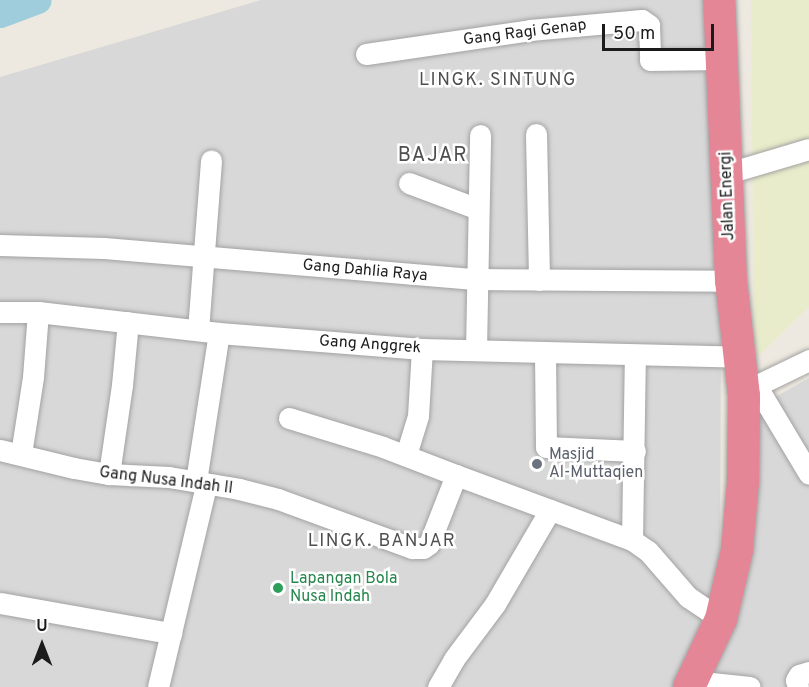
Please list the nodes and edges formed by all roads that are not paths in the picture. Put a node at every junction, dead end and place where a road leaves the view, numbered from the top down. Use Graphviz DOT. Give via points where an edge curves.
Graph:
graph roads {
  1 [pos="718,0"];
  2 [pos="366,54"];
  3 [pos="721,59"];
  4 [pos="536,134"];
  5 [pos="480,135"];
  6 [pos="809,149"];
  7 [pos="211,160"];
  8 [pos="728,173"];
  9 [pos="409,183"];
  10 [pos="478,209"];
  11 [pos="0,245"];
  12 [pos="204,257"];
  13 [pos="475,279"];
  14 [pos="540,280"];
  15 [pos="731,281"];
  16 [pos="0,312"];
  17 [pos="38,312"];
  18 [pos="128,322"];
  19 [pos="198,330"];
  20 [pos="219,333"];
  21 [pos="422,350"];
  22 [pos="476,350"];
  23 [pos="545,353"];
  24 [pos="634,355"];
  25 [pos="741,357"];
  26 [pos="809,360"];
  27 [pos="751,389"];
  28 [pos="289,418"];
  29 [pos="0,450"];
  30 [pos="634,451"];
  31 [pos="21,454"];
  32 [pos="406,455"];
  33 [pos="109,474"];
  34 [pos="809,474"];
  35 [pos="456,475"];
  36 [pos="201,483"];
  37 [pos="550,510"];
  38 [pos="632,540"];
  39 [pos="0,603"];
  40 [pos="721,619"];
  41 [pos="171,633"];
  42 [pos="809,672"];
  43 [pos="691,684"];
  44 [pos="158,687"];
  45 [pos="438,687"];
  46 [pos="750,687"];
  47 [pos="798,687"];
  1 -- 3 [label="highway, Jalan Energi"];
  2 -- 3 [label="street, Gang Ragi Genap" via="530,30 642,20 649,25 650,60"];
  3 -- 8 [label="highway, Jalan Energi"];
  4 -- 14 [label="street"];
  5 -- 10 [label="street"];
  6 -- 8 [label="street"];
  7 -- 12 [label="street"];
  8 -- 15 [label="highway, Jalan Energi"];
  9 -- 10 [label="street"];
  10 -- 13 [label="street"];
  11 -- 12 [label="street, Gang Dahlia Raya" via="56,245"];
  12 -- 13 [label="street, Gang Dahlia Raya"];
  12 -- 19 [label="street"];
  13 -- 14 [label="street, Gang Dahlia Raya"];
  13 -- 22 [label="street"];
  14 -- 15 [label="street, Gang Dahlia Raya"];
  15 -- 25 [label="highway, Jalan Energi"];
  16 -- 17 [label="street, Gang Anggrek"];
  17 -- 18 [label="street, Gang Anggrek"];
  17 -- 31 [label="street"];
  18 -- 19 [label="street, Gang Anggrek"];
  18 -- 33 [label="street"];
  19 -- 20 [label="street, Gang Anggrek"];
  20 -- 21 [label="street, Gang Anggrek"];
  20 -- 36 [label="street"];
  21 -- 22 [label="street, Gang Anggrek"];
  21 -- 32 [label="street" via="418,416"];
  22 -- 23 [label="street, Gang Anggrek"];
  23 -- 24 [label="street, Gang Anggrek"];
  23 -- 30 [label="street" via="546,447"];
  24 -- 25 [label="street, Gang Anggrek"];
  24 -- 30 [label="street"];
  25 -- 27 [label="highway, Jalan Energi"];
  26 -- 27 [label="street"];
  27 -- 34 [label="street"];
  27 -- 40 [label="highway, Jalan Energi" via="740,528"];
  28 -- 32 [label="street"];
  29 -- 31 [label="street, Gang Nusa Indah II"];
  30 -- 38 [label="street"];
  31 -- 33 [label="street, Gang Nusa Indah II"];
  32 -- 35 [label="street"];
  33 -- 36 [label="street, Gang Nusa Indah II"];
  35 -- 36 [label="street, Gang Nusa Indah II" via="429,544 418,549 278,499"];
  35 -- 37 [label="street"];
  36 -- 41 [label="street"];
  37 -- 38 [label="street"];
  37 -- 45 [label="street" via="495,604"];
  38 -- 40 [label="street" via="648,551 688,597"];
  39 -- 41 [label="street"];
  40 -- 43 [label="highway, Jalan Energi"];
  41 -- 44 [label="street"];
  42 -- 47 [label="street" via="799,675"];
  43 -- 46 [label="street"];
}
